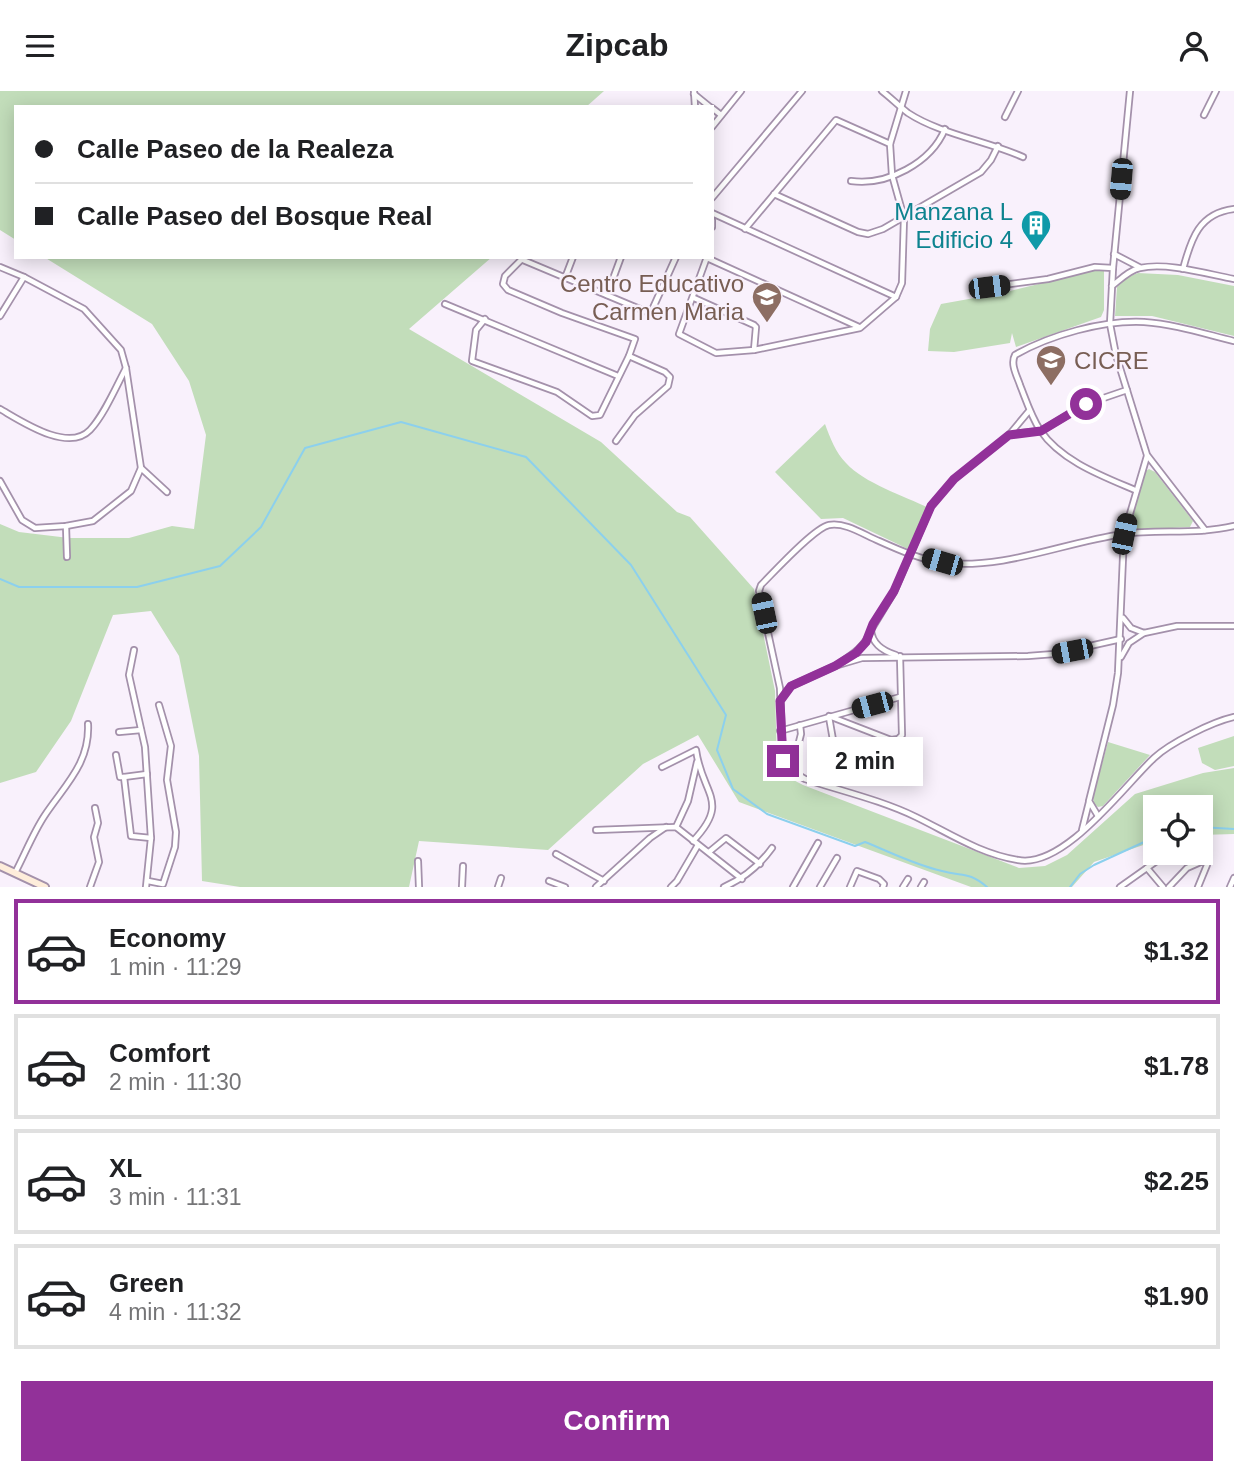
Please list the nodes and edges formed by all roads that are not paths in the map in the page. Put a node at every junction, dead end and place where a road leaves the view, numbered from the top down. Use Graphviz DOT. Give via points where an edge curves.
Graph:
graph roads {
  1 [pos="741,91"];
  2 [pos="802,91"];
  3 [pos="882,91"];
  4 [pos="906,91"];
  5 [pos="1018,91"];
  6 [pos="1130,91"];
  7 [pos="1216,91"];
  8 [pos="694,92"];
  9 [pos="708,105"];
  10 [pos="901,107"];
  11 [pos="714,110"];
  12 [pos="721,115"];
  13 [pos="1204,115"];
  14 [pos="1005,117"];
  15 [pos="714,124"];
  16 [pos="945,129"];
  17 [pos="890,144"];
  18 [pos="998,146"];
  19 [pos="1023,157"];
  20 [pos="892,175"];
  21 [pos="850,181"];
  22 [pos="774,194"];
  23 [pos="714,196"];
  24 [pos="1234,209"];
  25 [pos="714,214"];
  26 [pos="904,218"];
  27 [pos="745,229"];
  28 [pos="1114,254"];
  29 [pos="524,259"];
  30 [pos="572,259"];
  31 [pos="620,259"];
  32 [pos="675,259"];
  33 [pos="706,259"];
  34 [pos="711,259"];
  35 [pos="0,267"];
  36 [pos="1112,268"];
  37 [pos="1140,268"];
  38 [pos="1183,269"];
  39 [pos="24,277"];
  40 [pos="565,278"];
  41 [pos="1234,279"];
  42 [pos="1112,287"];
  43 [pos="981,288"];
  44 [pos="607,295"];
  45 [pos="896,297"];
  46 [pos="694,298"];
  47 [pos="445,304"];
  48 [pos="0,316"];
  49 [pos="485,319"];
  50 [pos="1110,324"];
  51 [pos="860,328"];
  52 [pos="1234,341"];
  53 [pos="754,350"];
  54 [pos="629,356"];
  55 [pos="126,368"];
  56 [pos="618,376"];
  57 [pos="1127,390"];
  58 [pos="0,409"];
  59 [pos="1029,410"];
  60 [pos="1041,431"];
  61 [pos="1009,435"];
  62 [pos="616,440"];
  63 [pos="1147,455"];
  64 [pos="141,468"];
  65 [pos="0,481"];
  66 [pos="1135,490"];
  67 [pos="167,492"];
  68 [pos="66,526"];
  69 [pos="1234,526"];
  70 [pos="1205,530"];
  71 [pos="1124,534"];
  72 [pos="911,554"];
  73 [pos="67,557"];
  74 [pos="1122,616"];
  75 [pos="873,624"];
  76 [pos="1234,626"];
  77 [pos="1144,633"];
  78 [pos="1121,639"];
  79 [pos="134,650"];
  80 [pos="900,656"];
  81 [pos="1120,659"];
  82 [pos="835,666"];
  83 [pos="779,682"];
  84 [pos="791,686"];
  85 [pos="901,697"];
  86 [pos="780,701"];
  87 [pos="159,705"];
  88 [pos="829,716"];
  89 [pos="1234,717"];
  90 [pos="88,724"];
  91 [pos="800,725"];
  92 [pos="141,730"];
  93 [pos="119,731"];
  94 [pos="780,731"];
  95 [pos="116,755"];
  96 [pos="795,758"];
  97 [pos="698,761"];
  98 [pos="662,767"];
  99 [pos="147,774"];
  100 [pos="124,777"];
  101 [pos="822,777"];
  102 [pos="1089,801"];
  103 [pos="95,808"];
  104 [pos="1098,816"];
  105 [pos="667,827"];
  106 [pos="676,827"];
  107 [pos="596,830"];
  108 [pos="1081,831"];
  109 [pos="151,838"];
  110 [pos="696,843"];
  111 [pos="818,843"];
  112 [pos="772,848"];
  113 [pos="709,852"];
  114 [pos="556,854"];
  115 [pos="837,858"];
  116 [pos="418,861"];
  117 [pos="760,864"];
  118 [pos="1151,865"];
  119 [pos="0,866"];
  120 [pos="463,866"];
  121 [pos="1147,868"];
  122 [pos="15,873"];
  123 [pos="501,878"];
  124 [pos="1234,878"];
  125 [pos="742,879"];
  126 [pos="908,879"];
  127 [pos="549,881"];
  128 [pos="604,881"];
  129 [pos="147,884"];
  130 [pos="883,885"];
  131 [pos="45,887"];
  132 [pos="90,887"];
  133 [pos="419,887"];
  134 [pos="462,887"];
  135 [pos="498,887"];
  136 [pos="565,887"];
  137 [pos="596,887"];
  138 [pos="671,887"];
  139 [pos="724,887"];
  140 [pos="793,887"];
  141 [pos="820,887"];
  142 [pos="850,887"];
  143 [pos="903,887"];
  144 [pos="1120,887"];
  145 [pos="1163,887"];
  146 [pos="1169,887"];
  147 [pos="1198,887"];
  148 [pos="1230,887"];
  1 -- 12 [label="street"];
  2 -- 23 [label="street"];
  3 -- 10 [label="street"];
  4 -- 10 [label="street"];
  5 -- 14 [label="street"];
  6 -- 28 [label="street"];
  7 -- 13 [label="street"];
  8 -- 9 [label="street"];
  10 -- 16 [label="street"];
  10 -- 17 [label="street"];
  11 -- 12 [label="street"];
  12 -- 15 [label="street"];
  16 -- 18 [label="street"];
  16 -- 20 [label="street" via="930,153"];
  17 -- 20 [label="street"];
  17 -- 22 [label="street" via="836,120"];
  18 -- 19 [label="street"];
  18 -- 26 [label="street" via="981,172"];
  20 -- 21 [label="street" via="868,182"];
  20 -- 26 [label="street"];
  22 -- 26 [label="street" via="868,234"];
  22 -- 27 [label="street"];
  24 -- 38 [label="street" via="1213,215 1199,226"];
  25 -- 27 [label="street"];
  26 -- 45 [label="street" via="902,283"];
  27 -- 45 [label="street"];
  28 -- 36 [label="street"];
  28 -- 37 [label="street"];
  29 -- 40 [label="street"];
  29 -- 54 [label="street" via="505,276 508,290 632,337 636,341"];
  30 -- 40 [label="street"];
  31 -- 44 [label="street"];
  32 -- 44 [label="street" via="650,311"];
  33 -- 46 [label="street"];
  34 -- 51 [label="street"];
  35 -- 39 [label="street"];
  36 -- 42 [label="street"];
  36 -- 43 [label="street" via="1095,267"];
  37 -- 38 [label="street"];
  37 -- 42 [label="street"];
  38 -- 41 [label="street"];
  39 -- 48 [label="street"];
  39 -- 55 [label="street" via="84,309 121,350"];
  40 -- 44 [label="street"];
  42 -- 50 [label="street"];
  45 -- 51 [label="street"];
  46 -- 53 [label="street" via="754,325"];
  46 -- 53 [label="street" via="680,336 716,353"];
  47 -- 49 [label="street"];
  49 -- 56 [label="street"];
  49 -- 56 [label="street" via="476,330 472,361 557,392 592,416 600,415"];
  50 -- 52 [label="street" via="1157,324"];
  50 -- 57 [label="street"];
  50 -- 59 [label="street" via="1014,355"];
  51 -- 53 [label="street"];
  54 -- 56 [label="street"];
  54 -- 62 [label="street" via="670,377 668,386 635,415"];
  55 -- 58 [label="street" via="89,432 73,439 29,426"];
  55 -- 64 [label="street"];
  57 -- 60 [label="street" via="1086,404"];
  57 -- 63 [label="street"];
  59 -- 60 [label="street"];
  59 -- 61 [label="street"];
  60 -- 61 [label="street"];
  60 -- 66 [label="street" via="1074,461"];
  61 -- 72 [label="street" via="954,479 931,506"];
  63 -- 66 [label="street"];
  63 -- 70 [label="street"];
  64 -- 67 [label="street"];
  64 -- 68 [label="street" via="131,491 93,520"];
  65 -- 68 [label="street" via="22,520 35,528"];
  66 -- 71 [label="street"];
  68 -- 73 [label="street"];
  69 -- 70 [label="street"];
  70 -- 71 [label="street"];
  71 -- 72 [label="street" via="980,564"];
  71 -- 74 [label="street"];
  72 -- 75 [label="street"];
  72 -- 83 [label="street" via="850,528 827,525 761,585"];
  74 -- 77 [label="street" via="1131,628"];
  74 -- 78 [label="street"];
  75 -- 80 [label="street" via="875,643"];
  75 -- 82 [label="street" via="866,642"];
  76 -- 77 [label="street" via="1190,625"];
  77 -- 81 [label="street" via="1129,643"];
  78 -- 80 [label="street" via="1028,656"];
  78 -- 81 [label="street"];
  79 -- 92 [label="street" via="129,675"];
  80 -- 82 [label="street"];
  80 -- 85 [label="street"];
  81 -- 102 [label="street"];
  82 -- 84 [label="street"];
  83 -- 84 [label="street"];
  83 -- 86 [label="street"];
  84 -- 86 [label="street"];
  85 -- 88 [label="street"];
  85 -- 88 [label="street" via="902,735 898,739"];
  86 -- 94 [label="street"];
  87 -- 129 [label="street" via="171,745 167,780 175,847 163,884"];
  88 -- 91 [label="street"];
  88 -- 101 [label="street" via="834,740"];
  89 -- 104 [label="street" via="1155,756"];
  90 -- 122 [label="street" via="85,752"];
  91 -- 94 [label="street"];
  91 -- 96 [label="street"];
  92 -- 93 [label="street"];
  92 -- 99 [label="street"];
  94 -- 108 [label="street" via="783,761 805,779 915,816 991,853 1021,861 1045,856"];
  95 -- 100 [label="street" via="120,777"];
  97 -- 98 [label="street" via="696,750"];
  97 -- 106 [label="street"];
  97 -- 110 [label="street" via="714,807"];
  99 -- 100 [label="street"];
  99 -- 109 [label="street"];
  100 -- 109 [label="street" via="131,836"];
  102 -- 104 [label="street"];
  102 -- 108 [label="street"];
  103 -- 132 [label="street" via="99,862"];
  104 -- 108 [label="street"];
  105 -- 106 [label="street"];
  105 -- 107 [label="street"];
  105 -- 128 [label="street"];
  106 -- 110 [label="street"];
  109 -- 129 [label="street"];
  110 -- 113 [label="street"];
  110 -- 138 [label="street"];
  111 -- 140 [label="street"];
  112 -- 117 [label="street"];
  113 -- 117 [label="street" via="726,838"];
  113 -- 125 [label="street"];
  114 -- 128 [label="street"];
  115 -- 141 [label="street"];
  116 -- 133 [label="street"];
  117 -- 125 [label="street"];
  118 -- 121 [label="street"];
  119 -- 122 [label="street"];
  120 -- 134 [label="street"];
  121 -- 144 [label="street"];
  121 -- 145 [label="street"];
  122 -- 131 [label="street"];
  123 -- 135 [label="street"];
  124 -- 148 [label="street"];
  125 -- 139 [label="street"];
  126 -- 143 [label="street"];
  127 -- 136 [label="street"];
  128 -- 137 [label="street"];
  130 -- 142 [label="street" via="857,871"];
  146 -- 147 [label="street" via="1186,868 1206,860"];
}
